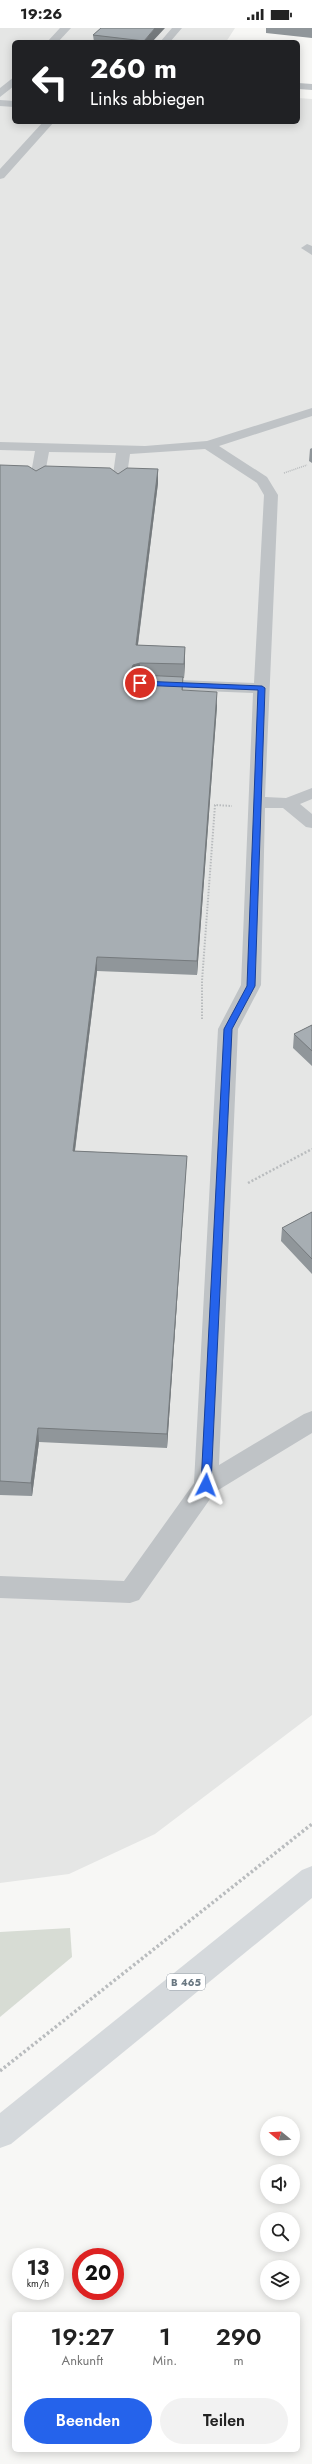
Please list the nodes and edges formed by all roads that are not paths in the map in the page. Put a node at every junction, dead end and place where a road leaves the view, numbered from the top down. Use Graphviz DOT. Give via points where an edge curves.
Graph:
graph roads {
  1 [pos="66,28"];
  2 [pos="177,28"];
  3 [pos="54,40"];
  4 [pos="167,40"];
  5 [pos="12,82"];
  6 [pos="300,86"];
  7 [pos="312,87"];
  8 [pos="0,94"];
  9 [pos="0,103"];
  10 [pos="12,104"];
  11 [pos="47,124"];
  12 [pos="0,176"];
  13 [pos="312,412"];
  14 [pos="208,445"];
  15 [pos="0,446"];
  16 [pos="43,447"];
  17 [pos="124,450"];
  18 [pos="37,479"];
  19 [pos="119,482"];
  20 [pos="140,683"];
  21 [pos="262,688"];
  22 [pos="312,793"];
  23 [pos="256,802"];
  24 [pos="288,803"];
  25 [pos="312,823"];
  26 [pos="312,1421"];
  27 [pos="206,1485"];
  28 [pos="0,1587"];
  29 [pos="312,1880"];
  30 [pos="0,2133"];
  1 -- 3 [label="lane"];
  2 -- 4 [label="lane"];
  5 -- 8 [label="lane"];
  6 -- 7 [label="lane"];
  9 -- 10 [label="lane"];
  11 -- 12 [label="lane"];
  13 -- 14 [label="lane"];
  14 -- 17 [label="lane"];
  14 -- 21 [label="lane" via="262,480 271,495"];
  15 -- 16 [label="lane"];
  16 -- 17 [label="lane"];
  16 -- 18 [label="lane"];
  17 -- 19 [label="lane"];
  20 -- 21 [label="lane"];
  21 -- 23 [label="lane"];
  22 -- 24 [label="lane"];
  23 -- 24 [label="lane"];
  23 -- 27 [label="lane" via="251,986 228,1029"];
  24 -- 25 [label="lane"];
  26 -- 27 [label="lane"];
  27 -- 28 [label="lane" via="130,1592"];
  29 -- 30 [label="main road, B 465"];
}
